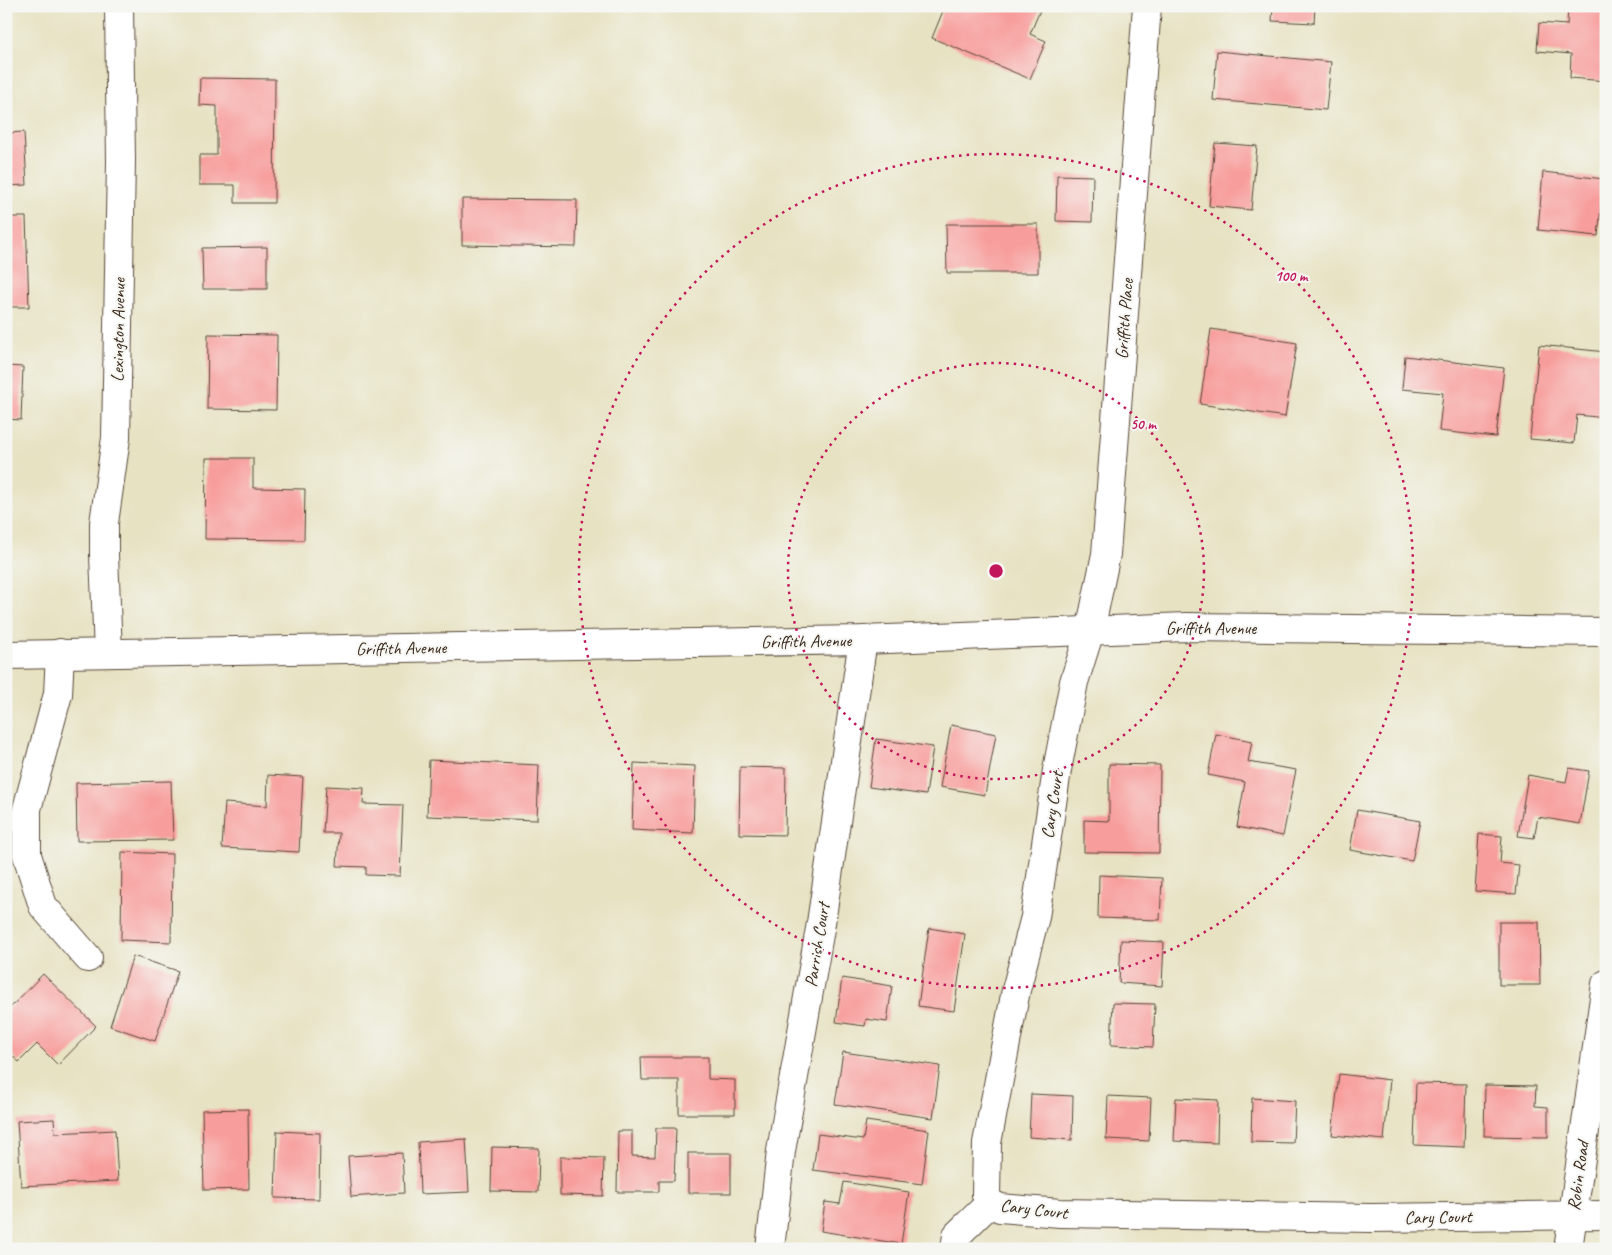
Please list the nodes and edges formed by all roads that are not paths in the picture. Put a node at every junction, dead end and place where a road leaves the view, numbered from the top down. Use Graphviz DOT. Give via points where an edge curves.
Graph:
graph roads {
  1 [pos="119,6"];
  2 [pos="1147,6"];
  3 [pos="1090,630"];
  4 [pos="1606,632"];
  5 [pos="863,640"];
  6 [pos="108,652"];
  7 [pos="60,653"];
  8 [pos="6,655"];
  9 [pos="88,958"];
  10 [pos="1606,984"];
  11 [pos="990,1202"];
  12 [pos="1572,1215"];
  13 [pos="1606,1215"];
  14 [pos="770,1249"];
  15 [pos="955,1249"];
  16 [pos="1568,1249"];
  1 -- 6 [label="street, Lexington Avenue" via="121,161 116,438 104,523"];
  2 -- 3 [label="street, Griffith Place" via="1106,554"];
  3 -- 4 [label="street, Griffith Avenue" via="1186,627"];
  3 -- 5 [label="street, Griffith Avenue"];
  3 -- 11 [label="street, Cary Court" via="1074,682 1035,917 1016,990 987,1143 986,1195"];
  5 -- 6 [label="street, Griffith Avenue"];
  5 -- 14 [label="street, Parrish Court" via="821,923 781,1151"];
  6 -- 7 [label="street, Griffith Avenue"];
  7 -- 8 [label="street, Griffith Avenue"];
  7 -- 9 [label="street" via="58,694 27,809 27,855 43,906"];
  10 -- 12 [label="street, Robin Road"];
  11 -- 12 [label="street, Cary Court" via="1000,1208 1060,1213 1370,1218"];
  11 -- 15 [label="street" via="957,1235"];
  12 -- 13 [label="street, Cary Court"];
  12 -- 16 [label="street, Robin Road"];
}
